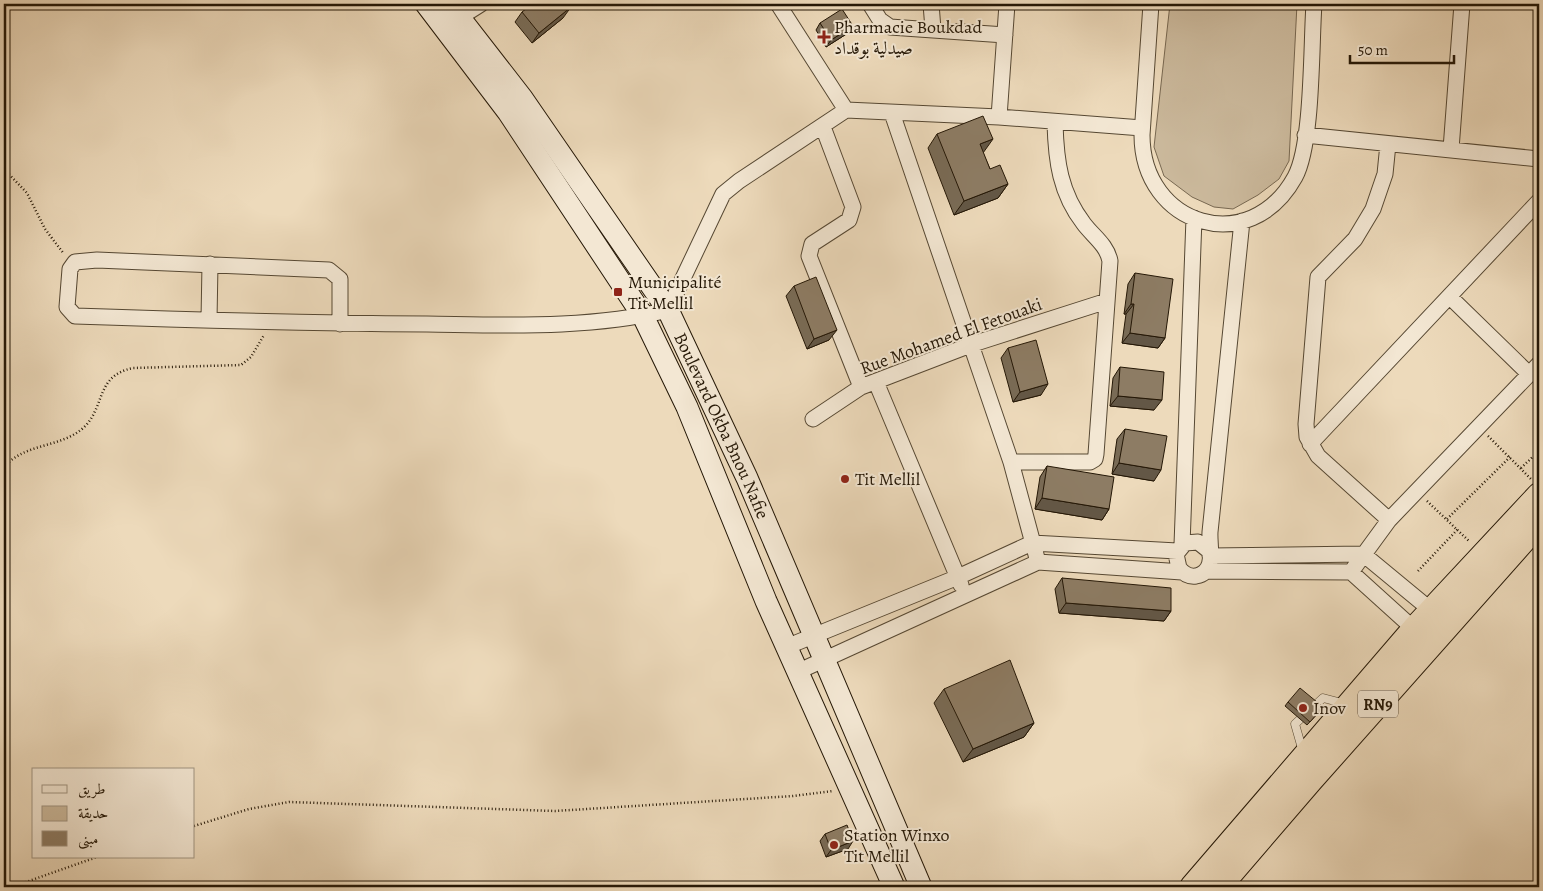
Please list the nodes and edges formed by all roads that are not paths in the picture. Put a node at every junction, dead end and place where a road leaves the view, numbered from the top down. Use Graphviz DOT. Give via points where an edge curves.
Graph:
graph roads {
  1 [pos="481,4"];
  2 [pos="778,4"];
  3 [pos="870,4"];
  4 [pos="931,4"];
  5 [pos="1007,4"];
  6 [pos="1151,4"];
  7 [pos="1314,4"];
  8 [pos="1462,4"];
  9 [pos="441,11"];
  10 [pos="933,29"];
  11 [pos="1005,35"];
  12 [pos="846,110"];
  13 [pos="892,113"];
  14 [pos="999,117"];
  15 [pos="1055,123"];
  16 [pos="824,127"];
  17 [pos="1142,128"];
  18 [pos="1305,135"];
  19 [pos="1388,144"];
  20 [pos="1450,149"];
  21 [pos="1539,159"];
  22 [pos="1539,201"];
  23 [pos="1194,218"];
  24 [pos="1242,221"];
  25 [pos="210,264"];
  26 [pos="1450,297"];
  27 [pos="1107,301"];
  28 [pos="668,310"];
  29 [pos="642,316"];
  30 [pos="210,320"];
  31 [pos="340,324"];
  32 [pos="973,344"];
  33 [pos="1534,369"];
  34 [pos="876,382"];
  35 [pos="861,387"];
  36 [pos="813,419"];
  37 [pos="1310,444"];
  38 [pos="1011,462"];
  39 [pos="1536,488"];
  40 [pos="1389,520"];
  41 [pos="1537,527"];
  42 [pos="1032,543"];
  43 [pos="1179,548"];
  44 [pos="1209,553"];
  45 [pos="1363,554"];
  46 [pos="1038,562"];
  47 [pos="1206,571"];
  48 [pos="1182,572"];
  49 [pos="1351,572"];
  50 [pos="958,577"];
  51 [pos="966,596"];
  52 [pos="1432,611"];
  53 [pos="1414,629"];
  54 [pos="813,636"];
  55 [pos="786,647"];
  56 [pos="823,660"];
  57 [pos="797,672"];
  58 [pos="891,886"];
  59 [pos="921,887"];
  60 [pos="1192,887"];
  61 [pos="1219,887"];
  1 -- 9 [label="street"];
  2 -- 12 [label="street"];
  3 -- 10 [label="street" via="880,20 890,27"];
  4 -- 10 [label="street"];
  5 -- 11 [label="street"];
  6 -- 17 [label="street"];
  7 -- 18 [label="street"];
  8 -- 20 [label="street"];
  9 -- 28 [label="main road, Boulevard Okba Bnou Nafie" via="522,98"];
  9 -- 29 [label="main road, Boulevard Okba Bnou Nafie"];
  10 -- 11 [label="street"];
  11 -- 14 [label="street"];
  12 -- 13 [label="street"];
  12 -- 16 [label="street"];
  13 -- 14 [label="street"];
  13 -- 32 [label="street"];
  14 -- 15 [label="street"];
  15 -- 17 [label="street"];
  15 -- 27 [label="street" via="1056,164 1064,192 1109,256"];
  16 -- 28 [label="street" via="723,194"];
  16 -- 35 [label="street" via="853,207 850,220 812,244 809,256"];
  17 -- 23 [label="street" via="1142,149 1151,180 1168,201"];
  18 -- 19 [label="street"];
  18 -- 24 [label="street" via="1299,168 1286,192 1266,210"];
  19 -- 20 [label="street"];
  19 -- 37 [label="street" via="1385,174 1373,209 1361,231 1320,272 1316,283 1306,424"];
  20 -- 21 [label="street"];
  22 -- 26 [label="street"];
  23 -- 24 [label="street" via="1220,224"];
  23 -- 43 [label="street"];
  24 -- 44 [label="street"];
  25 -- 30 [label="street"];
  25 -- 30 [label="street" via="82,261 72,265 67,307 75,316"];
  25 -- 31 [label="street" via="333,272 338,275 341,285"];
  26 -- 33 [label="street"];
  26 -- 37 [label="street"];
  27 -- 32 [label="street, Rue Mohamed El Fetouaki"];
  27 -- 38 [label="street" via="1095,459 1090,462"];
  28 -- 29 [label="street"];
  28 -- 54 [label="main road, Boulevard Okba Bnou Nafie" via="747,478"];
  29 -- 31 [label="street" via="539,325"];
  29 -- 55 [label="main road, Boulevard Okba Bnou Nafie" via="687,407"];
  30 -- 31 [label="street"];
  32 -- 34 [label="street, Rue Mohamed El Fetouaki"];
  32 -- 38 [label="street"];
  33 -- 40 [label="street"];
  34 -- 35 [label="street, Rue Mohamed El Fetouaki"];
  34 -- 50 [label="street"];
  35 -- 36 [label="street, Rue Mohamed El Fetouaki"];
  37 -- 40 [label="street" via="1318,456"];
  38 -- 42 [label="street"];
  39 -- 52 [label="highway, RN9" via="1484,556"];
  40 -- 45 [label="street"];
  41 -- 61 [label="highway, RN9"];
  42 -- 43 [label="street"];
  42 -- 46 [label="street"];
  42 -- 50 [label="street"];
  43 -- 44 [label="street" via="1194,541 1202,544"];
  43 -- 48 [label="street" via="1176,563"];
  44 -- 45 [label="street"];
  44 -- 47 [label="street" via="1210,565"];
  45 -- 49 [label="street"];
  45 -- 52 [label="street"];
  46 -- 48 [label="street"];
  46 -- 51 [label="street"];
  47 -- 48 [label="street" via="1194,576"];
  47 -- 49 [label="street"];
  49 -- 53 [label="street"];
  50 -- 51 [label="street"];
  50 -- 54 [label="street"];
  51 -- 56 [label="street"];
  52 -- 53 [label="highway, RN9"];
  53 -- 60 [label="highway, RN9"];
  54 -- 55 [label="street"];
  54 -- 56 [label="main road, Boulevard Okba Bnou Nafie"];
  55 -- 57 [label="main road, Boulevard Okba Bnou Nafie"];
  56 -- 57 [label="street"];
  56 -- 59 [label="main road, Boulevard Okba Bnou Nafie"];
  57 -- 58 [label="main road, Boulevard Okba Bnou Nafie"];
}
